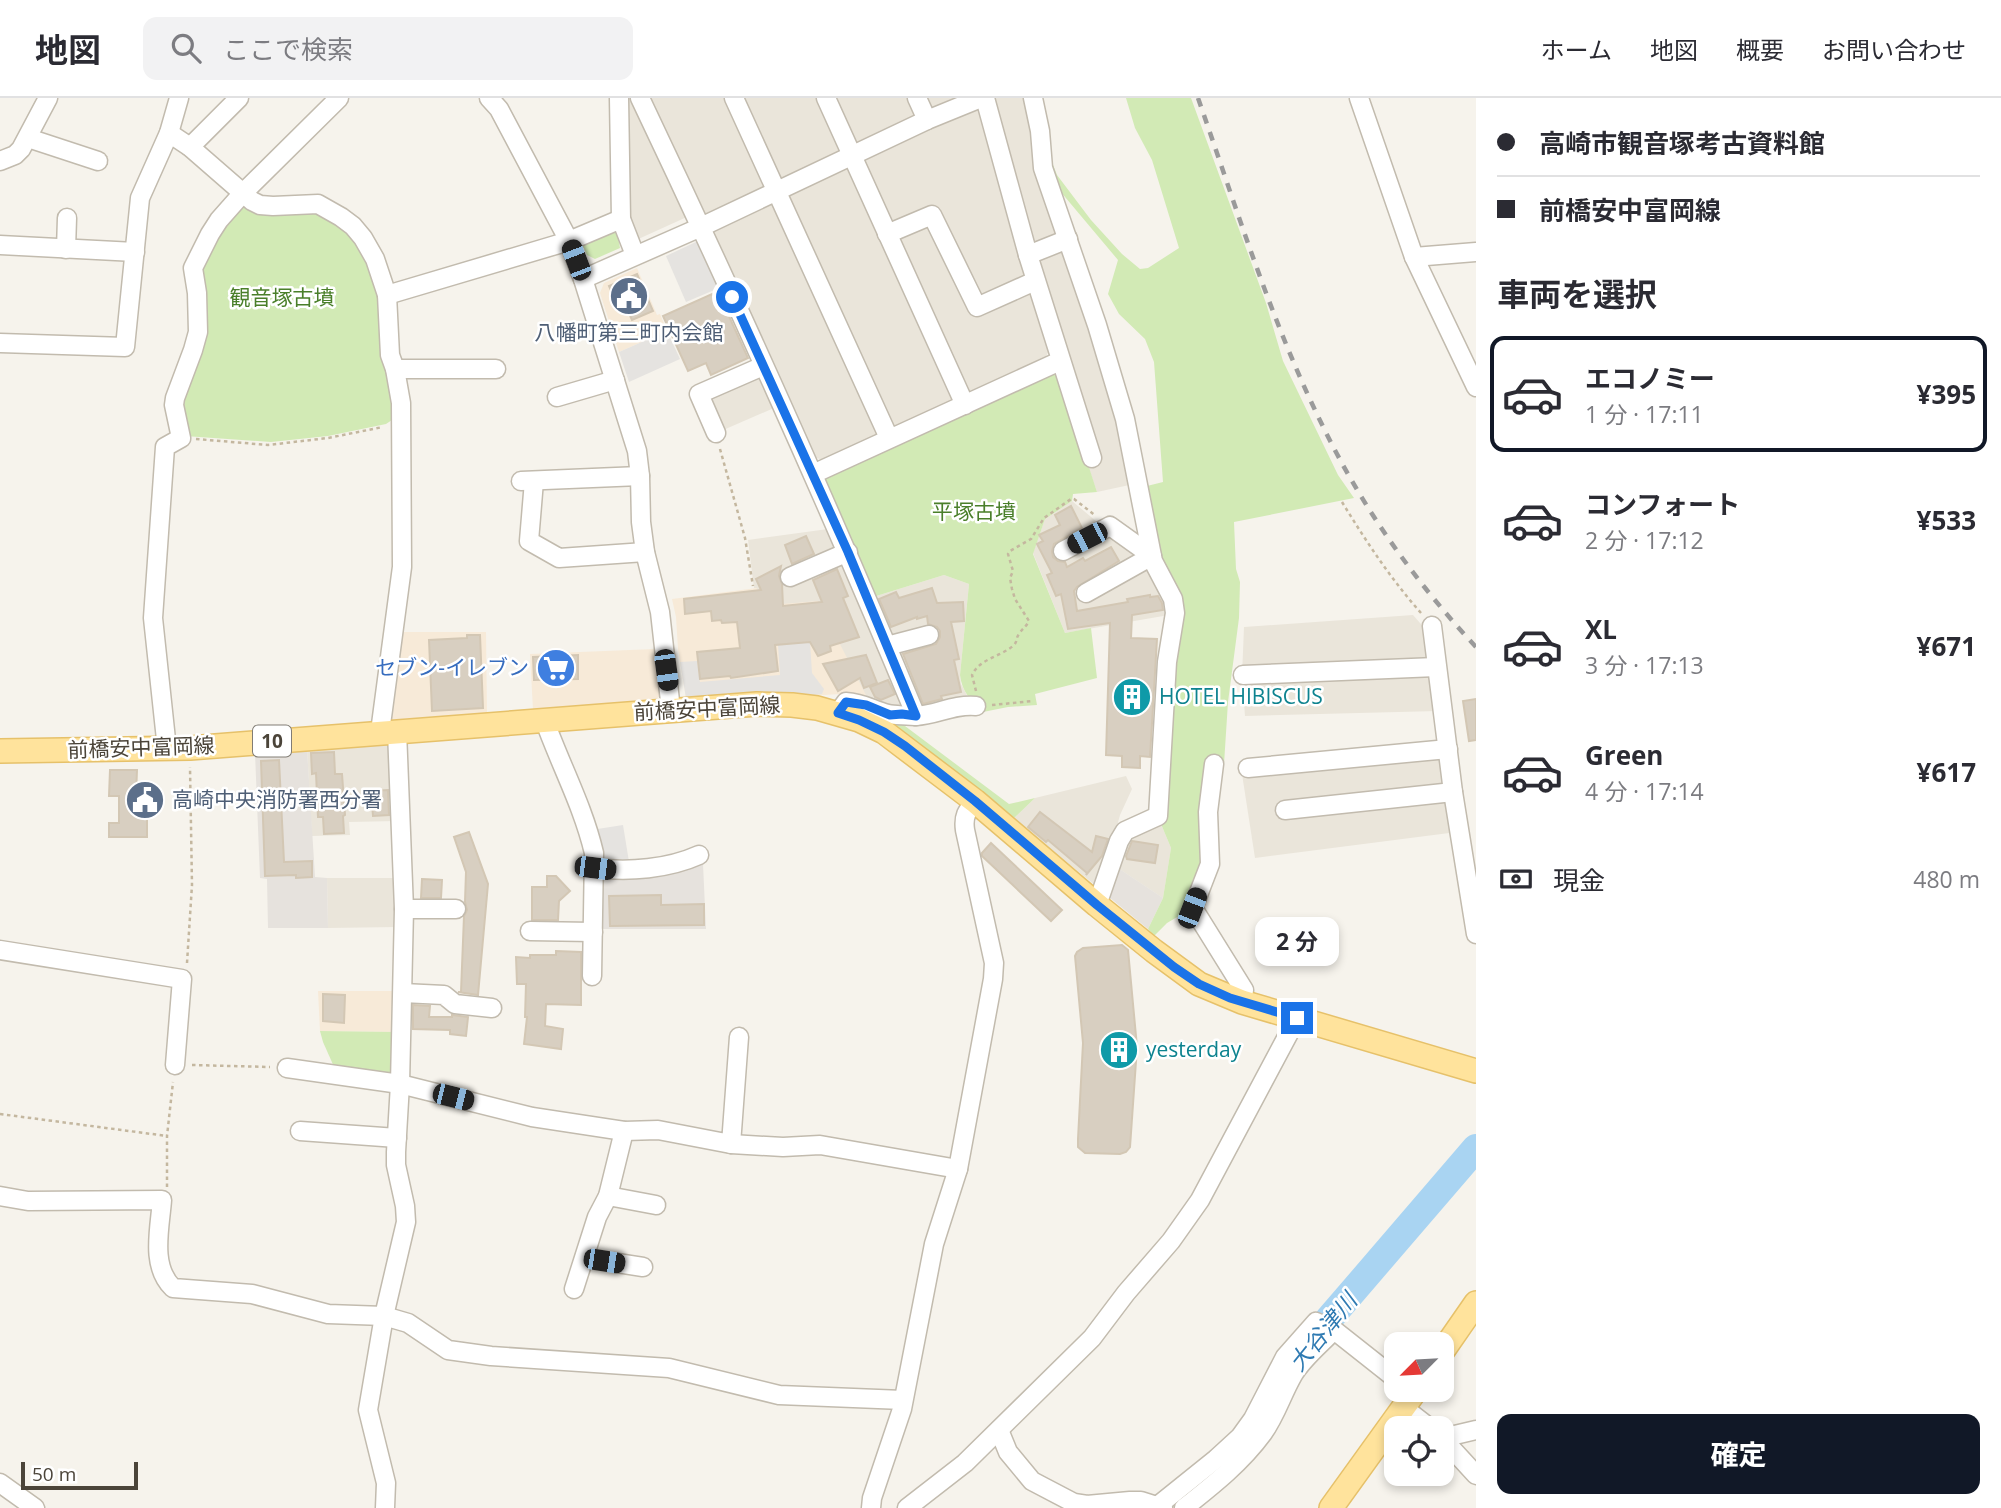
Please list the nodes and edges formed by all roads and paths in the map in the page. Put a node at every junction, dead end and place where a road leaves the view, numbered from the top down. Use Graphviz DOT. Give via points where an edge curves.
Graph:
graph roads {
  1 [pos="48,98"];
  2 [pos="179,98"];
  3 [pos="239,98"];
  4 [pos="339,98"];
  5 [pos="489,98"];
  6 [pos="619,98"];
  7 [pos="640,98"];
  8 [pos="734,98"];
  9 [pos="826,98"];
  10 [pos="917,98"];
  11 [pos="983,98"];
  12 [pos="1033,98"];
  13 [pos="1359,98"];
  14 [pos="927,120"];
  15 [pos="169,133"];
  16 [pos="27,138"];
  17 [pos="190,147"];
  18 [pos="852,155"];
  19 [pos="0,161"];
  20 [pos="98,161"];
  21 [pos="776,191"];
  22 [pos="242,194"];
  23 [pos="68,218"];
  24 [pos="621,219"];
  25 [pos="701,227"];
  26 [pos="887,234"];
  27 [pos="1068,239"];
  28 [pos="569,241"];
  29 [pos="0,245"];
  30 [pos="66,248"];
  31 [pos="135,252"];
  32 [pos="1476,252"];
  33 [pos="1028,255"];
  34 [pos="635,256"];
  35 [pos="1414,257"];
  36 [pos="583,279"];
  37 [pos="1035,281"];
  38 [pos="387,295"];
  39 [pos="0,343"];
  40 [pos="1060,361"];
  41 [pos="763,366"];
  42 [pos="395,369"];
  43 [pos="496,369"];
  44 [pos="615,380"];
  45 [pos="1476,387"];
  46 [pos="557,397"];
  47 [pos="965,405"];
  48 [pos="400,424"];
  49 [pos="716,433"];
  50 [pos="181,438"];
  51 [pos="889,438"];
  52 [pos="1093,458"];
  53 [pos="813,474"];
  54 [pos="640,476"];
  55 [pos="1342,502"];
  56 [pos="1110,526"];
  57 [pos="1063,551"];
  58 [pos="645,552"];
  59 [pos="848,552"];
  60 [pos="1152,555"];
  61 [pos="790,577"];
  62 [pos="753,586"];
  63 [pos="1086,593"];
  64 [pos="1432,626"];
  65 [pos="929,635"];
  66 [pos="887,646"];
  67 [pos="1436,667"];
  68 [pos="1243,675"];
  69 [pos="1033,701"];
  70 [pos="976,706"];
  71 [pos="671,710"];
  72 [pos="838,713"];
  73 [pos="916,716"];
  74 [pos="544,719"];
  75 [pos="389,731"];
  76 [pos="179,748"];
  77 [pos="1448,749"];
  78 [pos="0,751"];
  79 [pos="1214,764"];
  80 [pos="1248,768"];
  81 [pos="1453,792"];
  82 [pos="975,801"];
  83 [pos="1285,810"];
  84 [pos="699,855"];
  85 [pos="595,868"];
  86 [pos="1097,905"];
  87 [pos="404,909"];
  88 [pos="456,909"];
  89 [pos="530,931"];
  90 [pos="593,932"];
  91 [pos="1476,934"];
  92 [pos="0,950"];
  93 [pos="592,976"];
  94 [pos="182,979"];
  95 [pos="403,993"];
  96 [pos="1242,1002"];
  97 [pos="492,1007"];
  98 [pos="1297,1018"];
  99 [pos="739,1037"];
  100 [pos="175,1065"];
  101 [pos="287,1068"];
  102 [pos="1476,1071"];
  103 [pos="400,1084"];
  104 [pos="0,1114"];
  105 [pos="300,1131"];
  106 [pos="624,1131"];
  107 [pos="167,1136"];
  108 [pos="397,1138"];
  109 [pos="731,1144"];
  110 [pos="958,1169"];
  111 [pos="0,1196"];
  112 [pos="608,1196"];
  113 [pos="162,1200"];
  114 [pos="656,1205"];
  115 [pos="585,1258"];
  116 [pos="643,1267"];
  117 [pos="575,1289"];
  118 [pos="1476,1303"];
  119 [pos="384,1317"];
  120 [pos="1328,1327"];
  121 [pos="1454,1335"];
  122 [pos="1384,1372"];
  123 [pos="903,1400"];
  124 [pos="1401,1402"];
  125 [pos="999,1430"];
  126 [pos="1476,1430"];
  127 [pos="1454,1435"];
  128 [pos="1454,1451"];
  129 [pos="1476,1475"];
  130 [pos="0,1483"];
  131 [pos="35,1508"];
  132 [pos="385,1508"];
  133 [pos="871,1508"];
  134 [pos="907,1508"];
  135 [pos="1158,1508"];
  136 [pos="1184,1508"];
  137 [pos="1331,1508"];
  1 -- 16 [label="street"];
  2 -- 15 [label="street"];
  3 -- 17 [label="street"];
  4 -- 22 [label="street"];
  5 -- 28 [label="street"];
  6 -- 24 [label="street"];
  7 -- 25 [label="street"];
  8 -- 21 [label="street"];
  9 -- 18 [label="street"];
  10 -- 14 [label="street"];
  11 -- 14 [label="street"];
  11 -- 33 [label="street"];
  12 -- 27 [label="street" via="1043,168"];
  13 -- 35 [label="street"];
  14 -- 18 [label="street"];
  15 -- 17 [label="street"];
  15 -- 31 [label="street" via="140,198"];
  16 -- 19 [label="street" via="15,155"];
  16 -- 20 [label="street"];
  17 -- 22 [label="street"];
  18 -- 21 [label="street"];
  18 -- 26 [label="street"];
  21 -- 25 [label="street"];
  21 -- 51 [label="street"];
  22 -- 38 [label="street" via="260,205 318,204 341,217 363,238"];
  22 -- 50 [label="street" via="219,220 193,268 198,332 175,398"];
  23 -- 30 [label="street"];
  24 -- 28 [label="street"];
  24 -- 34 [label="street"];
  25 -- 34 [label="street"];
  25 -- 41 [label="street"];
  26 -- 37 [label="street" via="932,215 976,307"];
  26 -- 47 [label="street"];
  27 -- 33 [label="street"];
  27 -- 60 [label="street" via="1125,419"];
  28 -- 36 [label="street"];
  28 -- 38 [label="street"];
  29 -- 30 [label="street"];
  30 -- 31 [label="street"];
  31 -- 39 [label="street" via="125,347"];
  32 -- 35 [label="street"];
  33 -- 37 [label="street"];
  34 -- 36 [label="street"];
  35 -- 45 [label="street"];
  36 -- 44 [label="street"];
  37 -- 40 [label="street"];
  38 -- 42 [label="street"];
  40 -- 47 [label="street"];
  40 -- 52 [label="street"];
  41 -- 49 [label="street" via="699,394"];
  41 -- 53 [label="street"];
  42 -- 43 [label="street"];
  42 -- 48 [label="street"];
  44 -- 46 [label="street"];
  44 -- 54 [label="street"];
  47 -- 51 [label="street"];
  48 -- 50 [label="path" via="268,445"];
  48 -- 75 [label="street" via="402,568"];
  49 -- 62 [label="path"];
  50 -- 76 [label="street" via="165,447 153,618"];
  51 -- 53 [label="street"];
  53 -- 59 [label="street"];
  54 -- 58 [label="street"];
  54 -- 58 [label="street" via="528,481 529,541 559,558"];
  55 -- 64 [label="path" via="1374,554"];
  56 -- 57 [label="street"];
  56 -- 60 [label="street"];
  56 -- 70 [label="path" via="1071,499 1044,518 1031,539 1010,551 1012,589 1029,621 1015,643 973,673"];
  58 -- 71 [label="street" via="660,612"];
  59 -- 61 [label="street"];
  59 -- 66 [label="street"];
  60 -- 63 [label="street"];
  60 -- 86 [label="street" via="1175,613 1167,662 1158,816 1125,831"];
  64 -- 67 [label="street"];
  65 -- 66 [label="street"];
  66 -- 73 [label="street"];
  67 -- 68 [label="street"];
  67 -- 77 [label="street"];
  69 -- 70 [label="path"];
  70 -- 73 [label="street"];
  71 -- 72 [label="main road, 前橋安中富岡線 / 10" via="757,704"];
  71 -- 74 [label="main road, 前橋安中富岡線 / 10"];
  72 -- 73 [label="street" via="846,702 890,715"];
  72 -- 82 [label="main road, 前橋安中富岡線 / 10" via="884,732"];
  74 -- 75 [label="main road, 前橋安中富岡線 / 10"];
  74 -- 85 [label="street" via="590,836"];
  75 -- 76 [label="main road, 前橋安中富岡線 / 10"];
  75 -- 87 [label="street"];
  76 -- 78 [label="main road, 前橋安中富岡線 / 10"];
  76 -- 94 [label="path" via="192,885 187,969"];
  77 -- 80 [label="street"];
  77 -- 81 [label="street"];
  79 -- 96 [label="street" via="1208,813 1210,864 1192,908 1244,990"];
  81 -- 83 [label="street"];
  81 -- 91 [label="street"];
  82 -- 86 [label="main road, 前橋安中富岡線 / 10"];
  82 -- 110 [label="street" via="965,814 965,830 995,963"];
  84 -- 85 [label="street" via="682,863 632,870"];
  85 -- 90 [label="street"];
  86 -- 96 [label="main road, 前橋安中富岡線 / 10" via="1199,984"];
  87 -- 88 [label="street"];
  87 -- 95 [label="street"];
  89 -- 90 [label="street"];
  90 -- 93 [label="street"];
  92 -- 94 [label="street"];
  94 -- 100 [label="street"];
  95 -- 97 [label="street" via="444,995 455,1004"];
  95 -- 103 [label="street"];
  96 -- 98 [label="main road, 前橋安中富岡線 / 10"];
  98 -- 102 [label="main road, 前橋安中富岡線 / 10"];
  98 -- 125 [label="street" via="1200,1200 1171,1241 1092,1338"];
  99 -- 109 [label="street"];
  100 -- 101 [label="path"];
  100 -- 107 [label="path"];
  101 -- 103 [label="street"];
  103 -- 106 [label="street" via="532,1117"];
  103 -- 108 [label="street"];
  104 -- 107 [label="path"];
  105 -- 108 [label="street"];
  106 -- 109 [label="street" via="658,1130"];
  106 -- 112 [label="street"];
  107 -- 113 [label="path" via="167,1193"];
  108 -- 119 [label="street" via="396,1165 405,1222"];
  109 -- 110 [label="street" via="820,1145"];
  110 -- 123 [label="street" via="934,1244"];
  111 -- 113 [label="street" via="28,1201"];
  112 -- 114 [label="street"];
  112 -- 115 [label="street"];
  113 -- 119 [label="street" via="158,1256 173,1287 251,1294 328,1314"];
  115 -- 116 [label="street"];
  115 -- 117 [label="street"];
  118 -- 121 [label="main road"];
  119 -- 123 [label="street" via="408,1323 448,1350 669,1368 779,1395"];
  119 -- 132 [label="street" via="368,1410 386,1483"];
  120 -- 122 [label="street"];
  120 -- 135 [label="street" via="1316,1322 1285,1357 1240,1437"];
  120 -- 136 [label="street" via="1248,1452"];
  123 -- 133 [label="street"];
  124 -- 137 [label="main road"];
  125 -- 134 [label="street"];
  125 -- 135 [label="street" via="1008,1452 1032,1481 1074,1503 1141,1501"];
  126 -- 127 [label="street"];
  128 -- 129 [label="street"];
  130 -- 131 [label="street"];
}
